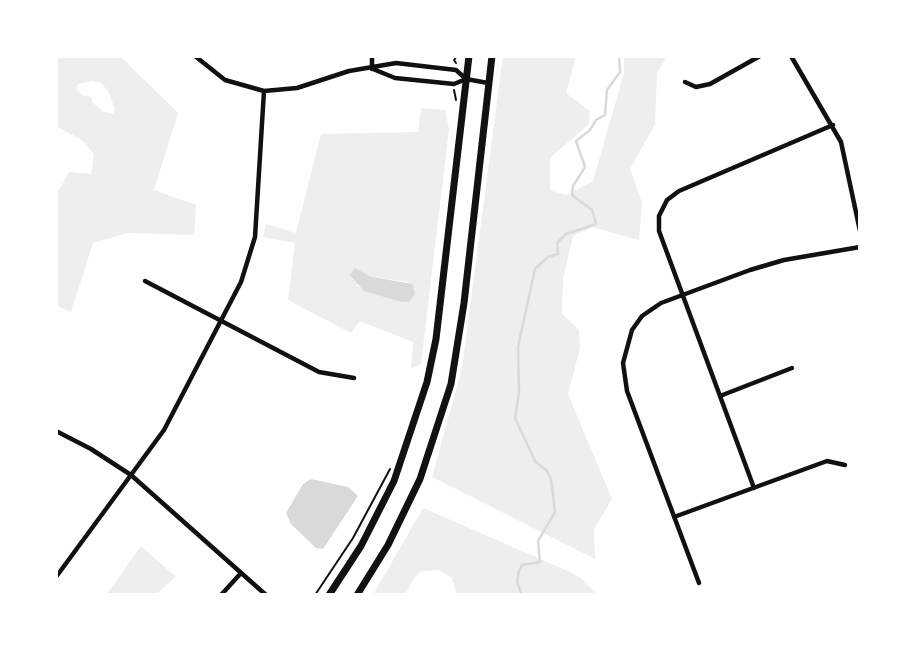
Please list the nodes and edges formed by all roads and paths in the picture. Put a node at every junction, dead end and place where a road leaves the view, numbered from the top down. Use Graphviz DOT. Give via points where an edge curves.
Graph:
graph roads {
  1 [pos="195,56"];
  2 [pos="208,56"];
  3 [pos="372,56"];
  4 [pos="457,56"];
  5 [pos="469,56"];
  6 [pos="492,56"];
  7 [pos="760,56"];
  8 [pos="791,56"];
  9 [pos="202,62"];
  10 [pos="457,62"];
  11 [pos="372,69"];
  12 [pos="466,79"];
  13 [pos="685,82"];
  14 [pos="488,83"];
  15 [pos="264,91"];
  16 [pos="454,92"];
  17 [pos="456,104"];
  18 [pos="833,125"];
  19 [pos="860,179"];
  20 [pos="851,181"];
  21 [pos="860,231"];
  22 [pos="860,247"];
  23 [pos="145,281"];
  24 [pos="683,295"];
  25 [pos="222,319"];
  26 [pos="792,368"];
  27 [pos="354,378"];
  28 [pos="720,396"];
  29 [pos="56,431"];
  30 [pos="392,465"];
  31 [pos="845,465"];
  32 [pos="131,475"];
  33 [pos="754,488"];
  34 [pos="674,517"];
  35 [pos="241,573"];
  36 [pos="56,577"];
  37 [pos="699,583"];
  38 [pos="220,595"];
  39 [pos="266,595"];
  40 [pos="314,595"];
  41 [pos="328,595"];
  42 [pos="357,595"];
  1 -- 9 [label="street"];
  2 -- 9 [label="street"];
  3 -- 11 [label="street"];
  4 -- 10 [label="path"];
  5 -- 12 [label="highway"];
  6 -- 14 [label="highway"];
  7 -- 13 [label="street" via="710,84 696,87"];
  8 -- 18 [label="street"];
  9 -- 15 [label="street" via="225,80"];
  11 -- 12 [label="street" via="395,78 454,84"];
  11 -- 12 [label="street" via="396,63 456,69"];
  11 -- 15 [label="street" via="349,71 297,88"];
  12 -- 14 [label="street"];
  12 -- 41 [label="highway" via="436,339 421,405 385,502"];
  14 -- 42 [label="highway" via="464,303 445,405 408,507"];
  15 -- 25 [label="street" via="252,253"];
  16 -- 17 [label="path"];
  18 -- 20 [label="street"];
  18 -- 24 [label="street" via="667,200 659,216 659,231"];
  19 -- 20 [label="street"];
  20 -- 21 [label="street"];
  22 -- 24 [label="street" via="769,263"];
  23 -- 25 [label="street"];
  24 -- 28 [label="street"];
  24 -- 34 [label="street" via="642,316 626,341 622,363 627,391"];
  25 -- 27 [label="street" via="319,372"];
  25 -- 32 [label="street" via="164,430"];
  26 -- 28 [label="street"];
  28 -- 33 [label="street"];
  29 -- 32 [label="street"];
  30 -- 40 [label="path" via="349,545"];
  31 -- 33 [label="street" via="827,461"];
  32 -- 35 [label="street"];
  32 -- 36 [label="street"];
  33 -- 34 [label="street"];
  34 -- 37 [label="street"];
  35 -- 38 [label="street"];
  35 -- 39 [label="street"];
}
